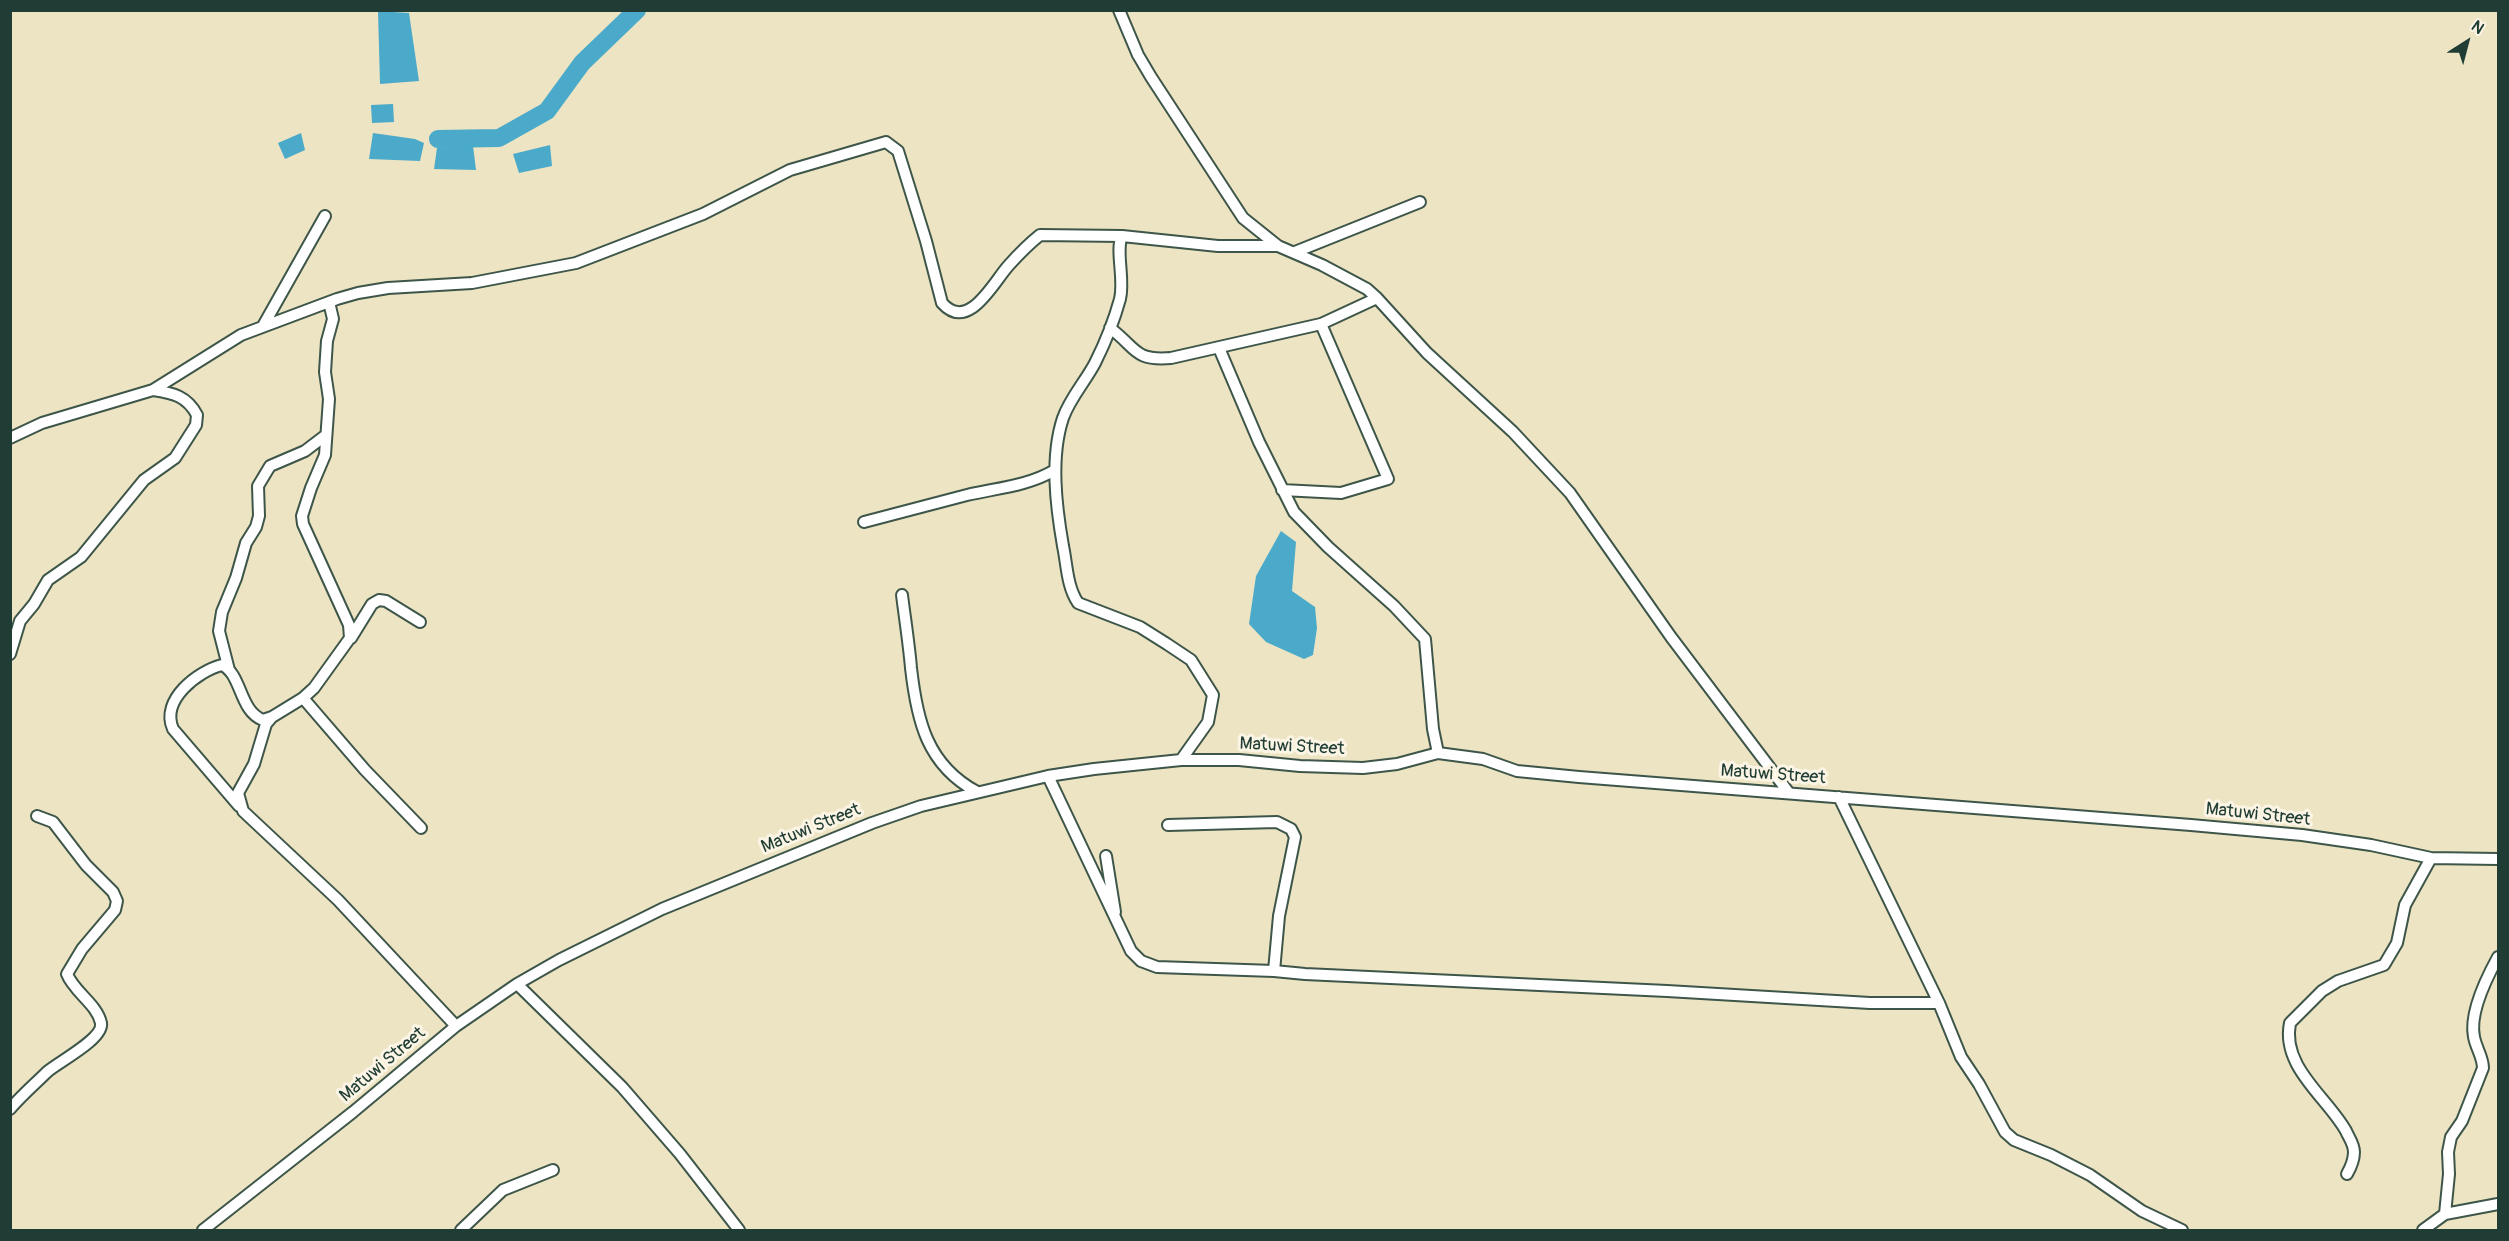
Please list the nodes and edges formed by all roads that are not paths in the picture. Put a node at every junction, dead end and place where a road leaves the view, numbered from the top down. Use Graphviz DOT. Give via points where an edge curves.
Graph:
graph roads {
  1 [pos="1119,10"];
  2 [pos="1420,202"];
  3 [pos="325,216"];
  4 [pos="1122,236"];
  5 [pos="1278,246"];
  6 [pos="1295,252"];
  7 [pos="1377,298"];
  8 [pos="329,302"];
  9 [pos="1321,324"];
  10 [pos="263,326"];
  11 [pos="1110,328"];
  12 [pos="1219,348"];
  13 [pos="153,390"];
  14 [pos="326,435"];
  15 [pos="10,438"];
  16 [pos="1055,470"];
  17 [pos="1282,490"];
  18 [pos="864,522"];
  19 [pos="903,595"];
  20 [pos="420,622"];
  21 [pos="350,638"];
  22 [pos="10,654"];
  23 [pos="230,670"];
  24 [pos="303,698"];
  25 [pos="272,717"];
  26 [pos="1438,753"];
  27 [pos="1181,760"];
  28 [pos="1048,776"];
  29 [pos="977,792"];
  30 [pos="1789,793"];
  31 [pos="1839,797"];
  32 [pos="243,811"];
  33 [pos="37,816"];
  34 [pos="1168,825"];
  35 [pos="421,828"];
  36 [pos="1106,856"];
  37 [pos="2431,858"];
  38 [pos="2499,859"];
  39 [pos="1116,923"];
  40 [pos="2499,957"];
  41 [pos="1274,971"];
  42 [pos="517,984"];
  43 [pos="1939,1003"];
  44 [pos="456,1026"];
  45 [pos="10,1109"];
  46 [pos="553,1170"];
  47 [pos="2348,1174"];
  48 [pos="2499,1204"];
  49 [pos="2445,1214"];
  50 [pos="203,1230"];
  51 [pos="461,1230"];
  52 [pos="740,1230"];
  53 [pos="2182,1230"];
  54 [pos="2423,1230"];
  1 -- 5 [label="street" via="1138,55 1231,201 1243,218"];
  2 -- 6 [label="street"];
  3 -- 10 [label="street"];
  4 -- 5 [label="street" via="1218,246"];
  4 -- 8 [label="street" via="1040,235 1010,264 984,299 960,312 948,309 942,303 898,151 886,142 790,170 704,214 576,263 472,283 388,288"];
  4 -- 11 [label="street" via="1119,243 1123,282"];
  5 -- 6 [label="street"];
  6 -- 7 [label="street"];
  7 -- 9 [label="street"];
  7 -- 30 [label="street" via="1427,353 1513,432 1570,493 1671,637"];
  8 -- 10 [label="street"];
  8 -- 14 [label="street" via="333,319 325,372 329,399"];
  9 -- 12 [label="street"];
  9 -- 17 [label="street" via="1388,479 1341,493"];
  10 -- 13 [label="street" via="220,347"];
  11 -- 12 [label="street" via="1151,360"];
  11 -- 16 [label="street" via="1063,419"];
  12 -- 17 [label="street"];
  13 -- 15 [label="street" via="42,423"];
  13 -- 22 [label="street" via="178,395 190,403 197,415 196,425 175,458 144,480 81,557 48,580 20,621"];
  14 -- 21 [label="street" via="324,462 311,488 303,524 349,625"];
  14 -- 23 [label="street" via="305,451 270,466 258,486 259,516 246,543 219,631"];
  16 -- 18 [label="street" via="1042,478"];
  16 -- 27 [label="street" via="1061,535 1072,594 1078,603 1140,627 1191,660 1213,695 1208,722"];
  17 -- 26 [label="street" via="1294,512 1425,639"];
  19 -- 29 [label="street" via="914,700 925,739 949,772"];
  20 -- 21 [label="street" via="379,600 372,604"];
  21 -- 24 [label="street"];
  23 -- 25 [label="street" via="253,714 263,720"];
  23 -- 32 [label="street" via="218,666 187,685 174,703 170,723"];
  24 -- 25 [label="street"];
  24 -- 35 [label="street"];
  25 -- 32 [label="street" via="263,730 252,770 238,793"];
  26 -- 27 [label="street, Matuwi Street" via="1397,765 1363,768"];
  26 -- 30 [label="street, Matuwi Street" via="1483,759 1517,771"];
  27 -- 28 [label="street, Matuwi Street"];
  28 -- 29 [label="street, Matuwi Street"];
  28 -- 39 [label="street"];
  29 -- 42 [label="street, Matuwi Street" via="872,823 721,883 602,937"];
  30 -- 31 [label="street, Matuwi Street"];
  31 -- 37 [label="street, Matuwi Street" via="2302,835"];
  31 -- 43 [label="street"];
  32 -- 44 [label="street" via="338,900"];
  33 -- 45 [label="street" via="53,822 117,901 115,910 81,949 67,974 71,985 100,1019 100,1032 48,1071"];
  34 -- 41 [label="street" via="1277,822 1291,829 1295,837"];
  36 -- 39 [label="street"];
  37 -- 38 [label="street, Matuwi Street"];
  37 -- 47 [label="street" via="2405,905 2397,943 2384,964 2338,981 2290,1023 2290,1047 2296,1064 2352,1142 2353,1162"];
  39 -- 41 [label="street" via="1131,951 1141,961 1157,967"];
  40 -- 49 [label="street" via="2482,985 2473,1027 2483,1068 2462,1121 2451,1137"];
  41 -- 43 [label="street"];
  42 -- 44 [label="street, Matuwi Street"];
  42 -- 52 [label="street" via="622,1087"];
  43 -- 53 [label="street" via="1961,1057 2009,1137 2090,1175 2142,1211"];
  44 -- 50 [label="street, Matuwi Street"];
  46 -- 51 [label="street" via="503,1190"];
  48 -- 49 [label="street"];
  49 -- 54 [label="street"];
}
